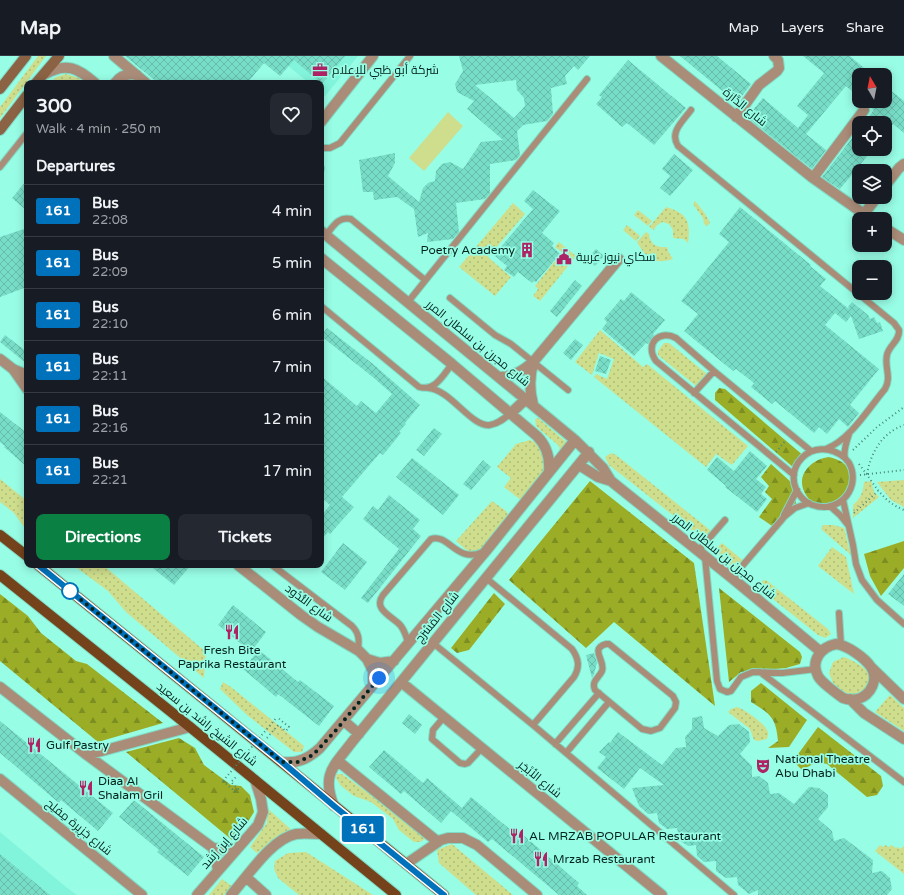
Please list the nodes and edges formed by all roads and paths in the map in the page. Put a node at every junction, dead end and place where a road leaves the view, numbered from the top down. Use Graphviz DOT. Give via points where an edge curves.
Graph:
graph roads {
  1 [pos="26,56"];
  2 [pos="58,56"];
  3 [pos="114,56"];
  4 [pos="374,56"];
  5 [pos="410,56"];
  6 [pos="661,56"];
  7 [pos="774,56"];
  8 [pos="45,74"];
  9 [pos="137,75"];
  10 [pos="587,79"];
  11 [pos="39,80"];
  12 [pos="91,80"];
  13 [pos="119,80"];
  14 [pos="143,80"];
  15 [pos="0,89"];
  16 [pos="24,99"];
  17 [pos="691,110"];
  18 [pos="864,110"];
  19 [pos="736,117"];
  20 [pos="324,118"];
  21 [pos="0,130"];
  22 [pos="24,137"];
  23 [pos="324,148"];
  24 [pos="904,164"];
  25 [pos="0,167"];
  26 [pos="892,177"];
  27 [pos="813,178"];
  28 [pos="861,212"];
  29 [pos="892,232"];
  30 [pos="324,233"];
  31 [pos="904,240"];
  32 [pos="619,259"];
  33 [pos="324,260"];
  34 [pos="425,280"];
  35 [pos="450,298"];
  36 [pos="408,302"];
  37 [pos="324,308"];
  38 [pos="0,359"];
  39 [pos="534,361"];
  40 [pos="452,364"];
  41 [pos="13,369"];
  42 [pos="714,371"];
  43 [pos="24,374"];
  44 [pos="500,377"];
  45 [pos="24,385"];
  46 [pos="426,388"];
  47 [pos="568,390"];
  48 [pos="694,393"];
  49 [pos="529,402"];
  50 [pos="904,407"];
  51 [pos="511,413"];
  52 [pos="904,425"];
  53 [pos="851,431"];
  54 [pos="791,434"];
  55 [pos="575,440"];
  56 [pos="826,449"];
  57 [pos="811,451"];
  58 [pos="589,452"];
  59 [pos="772,457"];
  60 [pos="845,458"];
  61 [pos="579,465"];
  62 [pos="904,470"];
  63 [pos="549,471"];
  64 [pos="867,474"];
  65 [pos="794,475"];
  66 [pos="853,476"];
  67 [pos="611,482"];
  68 [pos="797,490"];
  69 [pos="878,491"];
  70 [pos="843,500"];
  71 [pos="808,503"];
  72 [pos="830,506"];
  73 [pos="904,510"];
  74 [pos="784,517"];
  75 [pos="847,519"];
  76 [pos="725,520"];
  77 [pos="506,526"];
  78 [pos="849,526"];
  79 [pos="0,535"];
  80 [pos="519,538"];
  81 [pos="486,551"];
  82 [pos="24,554"];
  83 [pos="701,554"];
  84 [pos="42,568"];
  85 [pos="242,568"];
  86 [pos="276,568"];
  87 [pos="0,575"];
  88 [pos="486,578"];
  89 [pos="732,578"];
  90 [pos="839,613"];
  91 [pos="904,624"];
  92 [pos="433,643"];
  93 [pos="408,644"];
  94 [pos="841,645"];
  95 [pos="358,651"];
  96 [pos="821,652"];
  97 [pos="367,658"];
  98 [pos="394,661"];
  99 [pos="871,667"];
  100 [pos="816,669"];
  101 [pos="760,672"];
  102 [pos="401,682"];
  103 [pos="373,685"];
  104 [pos="0,687"];
  105 [pos="599,693"];
  106 [pos="904,699"];
  107 [pos="850,700"];
  108 [pos="609,702"];
  109 [pos="444,717"];
  110 [pos="344,721"];
  111 [pos="533,725"];
  112 [pos="190,726"];
  113 [pos="359,734"];
  114 [pos="904,739"];
  115 [pos="555,744"];
  116 [pos="261,745"];
  117 [pos="482,748"];
  118 [pos="566,754"];
  119 [pos="87,755"];
  120 [pos="338,761"];
  121 [pos="282,762"];
  122 [pos="0,779"];
  123 [pos="255,780"];
  124 [pos="231,782"];
  125 [pos="904,782"];
  126 [pos="334,806"];
  127 [pos="321,834"];
  128 [pos="438,842"];
  129 [pos="213,848"];
  130 [pos="235,851"];
  131 [pos="406,864"];
  132 [pos="218,870"];
  133 [pos="246,877"];
  134 [pos="393,894"];
  135 [pos="142,895"];
  136 [pos="197,895"];
  137 [pos="231,895"];
  138 [pos="266,895"];
  139 [pos="444,895"];
  140 [pos="537,895"];
  141 [pos="662,895"];
  142 [pos="734,895"];
  1 -- 15 [label="main road"];
  2 -- 8 [label="main road"];
  3 -- 9 [label="street"];
  4 -- 20 [label="street"];
  5 -- 23 [label="lane" via="340,143"];
  6 -- 19 [label="street, شارع الدَّارَة"];
  7 -- 19 [label="street" via="778,60 779,68 759,85"];
  8 -- 11 [label="main road"];
  8 -- 12 [label="street" via="61,67 70,68 78,70"];
  9 -- 13 [label="street" via="126,74"];
  9 -- 14 [label="street"];
  10 -- 34 [label="lane"];
  16 -- 21 [label="main road"];
  17 -- 53 [label="lane" via="675,132 674,139 678,146 897,326 898,339 886,357 887,385"];
  18 -- 27 [label="street"];
  19 -- 27 [label="street, شارع الدَّارَة"];
  22 -- 25 [label="lane"];
  24 -- 26 [label="street"];
  27 -- 28 [label="street, شارع الدَّارَة"];
  29 -- 31 [label="street"];
  30 -- 34 [label="lane" via="340,219 350,220"];
  30 -- 36 [label="street, شارع مجرن بن سلطان المرر"];
  32 -- 39 [label="street"];
  33 -- 40 [label="street"];
  34 -- 36 [label="lane"];
  35 -- 39 [label="lane" via="495,335"];
  36 -- 44 [label="street, شارع مجرن بن سلطان المرر"];
  37 -- 46 [label="lane" via="416,385"];
  38 -- 41 [label="street"];
  39 -- 44 [label="street" via="522,372"];
  39 -- 47 [label="lane"];
  39 -- 49 [label="street"];
  40 -- 46 [label="lane" via="436,384"];
  40 -- 51 [label="street"];
  41 -- 43 [label="street"];
  41 -- 45 [label="street"];
  42 -- 48 [label="lane"];
  42 -- 48 [label="lane" via="671,335 665,334 655,340 652,344 652,356"];
  42 -- 54 [label="lane"];
  44 -- 49 [label="street, شارع مجرن بن سلطان المرر"];
  46 -- 51 [label="lane" via="439,391 485,425 496,424"];
  48 -- 59 [label="lane"];
  49 -- 51 [label="street"];
  49 -- 55 [label="street, شارع مجرن بن سلطان المرر"];
  50 -- 60 [label="path" via="876,428"];
  51 -- 63 [label="street" via="545,446 549,458"];
  52 -- 64 [label="path" via="892,431 877,445"];
  53 -- 56 [label="lane"];
  53 -- 60 [label="lane"];
  54 -- 57 [label="lane"];
  54 -- 59 [label="path"];
  55 -- 58 [label="street, شارع مجرن بن سلطان المرر"];
  55 -- 63 [label="street, شارع المَسْرَج"];
  56 -- 57 [label="lane"];
  56 -- 60 [label="lane" via="840,453"];
  57 -- 65 [label="lane" via="798,463"];
  58 -- 61 [label="street, شارع المَسْرَج"];
  58 -- 67 [label="street, شارع مجرن بن سلطان المرر"];
  59 -- 65 [label="lane"];
  60 -- 66 [label="lane"];
  61 -- 67 [label="street, شارع مجرن بن سلطان المرر"];
  61 -- 80 [label="street, شارع المَسْرَج"];
  62 -- 64 [label="path"];
  63 -- 77 [label="street, شارع المَسْرَج"];
  64 -- 66 [label="path"];
  64 -- 69 [label="path"];
  65 -- 68 [label="lane"];
  66 -- 70 [label="lane" via="849,493"];
  67 -- 83 [label="street, شارع مجرن بن سلطان المرر"];
  68 -- 71 [label="lane"];
  68 -- 74 [label="lane"];
  69 -- 73 [label="path" via="891,504"];
  69 -- 75 [label="path"];
  70 -- 72 [label="lane"];
  70 -- 75 [label="lane"];
  71 -- 72 [label="lane" via="815,506"];
  71 -- 74 [label="lane" via="795,508"];
  72 -- 78 [label="lane"];
  74 -- 89 [label="lane"];
  75 -- 78 [label="lane"];
  76 -- 83 [label="lane"];
  77 -- 80 [label="street" via="510,537"];
  77 -- 81 [label="street, شارع المَسْرَج"];
  78 -- 91 [label="lane" via="856,564 862,580 877,600"];
  79 -- 82 [label="main road"];
  80 -- 88 [label="street, شارع المَسْرَج"];
  81 -- 93 [label="street, شارع المَسْرَج"];
  81 -- 93 [label="lane" via="467,555 441,539 434,538 428,541 380,602 381,609 403,629"];
  83 -- 89 [label="street, شارع مجرن بن سلطان المرر"];
  83 -- 101 [label="lane" via="718,686 727,692 741,677"];
  84 -- 116 [label="main road, شارع الشيخ راشد بن سعيد"];
  85 -- 95 [label="street, شارع النُّدُود" via="301,616"];
  86 -- 95 [label="lane" via="352,626 358,633"];
  87 -- 112 [label="main road, شارع الشيخ راشد بن سعيد"];
  88 -- 92 [label="street, شارع المَسْرَج"];
  88 -- 111 [label="lane" via="577,655 579,663 574,677"];
  89 -- 96 [label="street, شارع مجرن بن سلطان المرر"];
  90 -- 94 [label="lane"];
  92 -- 102 [label="street, شارع المَسْرَج"];
  92 -- 111 [label="lane"];
  93 -- 98 [label="street, شارع المَسْرَج"];
  94 -- 96 [label="street" via="830,645"];
  94 -- 99 [label="street"];
  95 -- 97 [label="street, شارع النُّدُود"];
  96 -- 100 [label="street" via="816,660"];
  97 -- 98 [label="street, شارع النُّدُود" via="380,663"];
  97 -- 103 [label="street" via="373,671"];
  98 -- 103 [label="street, شارع المَسْرَج"];
  99 -- 106 [label="street"];
  99 -- 107 [label="street" via="874,682 870,691 862,697"];
  100 -- 101 [label="lane" via="782,673"];
  100 -- 107 [label="street" via="822,682 843,698"];
  101 -- 125 [label="lane"];
  102 -- 109 [label="street, شارع الأبْجَر"];
  102 -- 113 [label="street, شارع المَسْرَج"];
  103 -- 110 [label="street, شارع المَسْرَج"];
  104 -- 119 [label="street"];
  105 -- 108 [label="lane"];
  105 -- 108 [label="lane" via="593,686 603,667 598,655 599,649 610,644 671,694 676,705 660,728 651,731 642,729"];
  105 -- 115 [label="lane"];
  107 -- 114 [label="street" via="864,713"];
  108 -- 118 [label="lane"];
  109 -- 117 [label="street, شارع الأبْجَر"];
  109 -- 117 [label="lane" via="433,730 432,739 458,762 468,763"];
  110 -- 113 [label="street"];
  110 -- 121 [label="street, شارع المَسْرَج" via="313,755 298,762"];
  111 -- 115 [label="lane"];
  112 -- 119 [label="street"];
  112 -- 123 [label="main road, شارع الشيخ راشد بن سعيد"];
  113 -- 120 [label="street, شارع المَسْرَج"];
  115 -- 118 [label="lane"];
  116 -- 121 [label="main road, شارع الشيخ راشد بن سعيد"];
  116 -- 124 [label="path, bridge" via="278,724 286,731 289,727 277,717 223,782 236,792 238,789"];
  117 -- 141 [label="street, شارع الأبْجَر"];
  118 -- 142 [label="lane"];
  119 -- 129 [label="street"];
  120 -- 126 [label="street, شارع المَسْرَج" via="328,778 328,792"];
  120 -- 128 [label="street"];
  121 -- 126 [label="main road, شارع الشيخ راشد بن سعيد"];
  122 -- 135 [label="street, شارع جَزِيرة مِفلِح"];
  123 -- 127 [label="main road, شارع الشيخ راشد بن سعيد"];
  123 -- 130 [label="street, شارع إبن رُشد" via="263,812 258,825"];
  126 -- 131 [label="main road, شارع الشيخ راشد بن سعيد"];
  127 -- 133 [label="street" via="295,834 279,841"];
  127 -- 134 [label="main road, شارع الشيخ راشد بن سعيد"];
  128 -- 131 [label="street"];
  128 -- 140 [label="street" via="456,837 470,841"];
  129 -- 130 [label="street"];
  129 -- 132 [label="street"];
  130 -- 132 [label="street, شارع إبن رُشد"];
  131 -- 139 [label="main road, شارع الشيخ راشد بن سعيد"];
  132 -- 136 [label="street, شارع إبن رُشد"];
  133 -- 137 [label="street"];
  133 -- 138 [label="street"];
}
